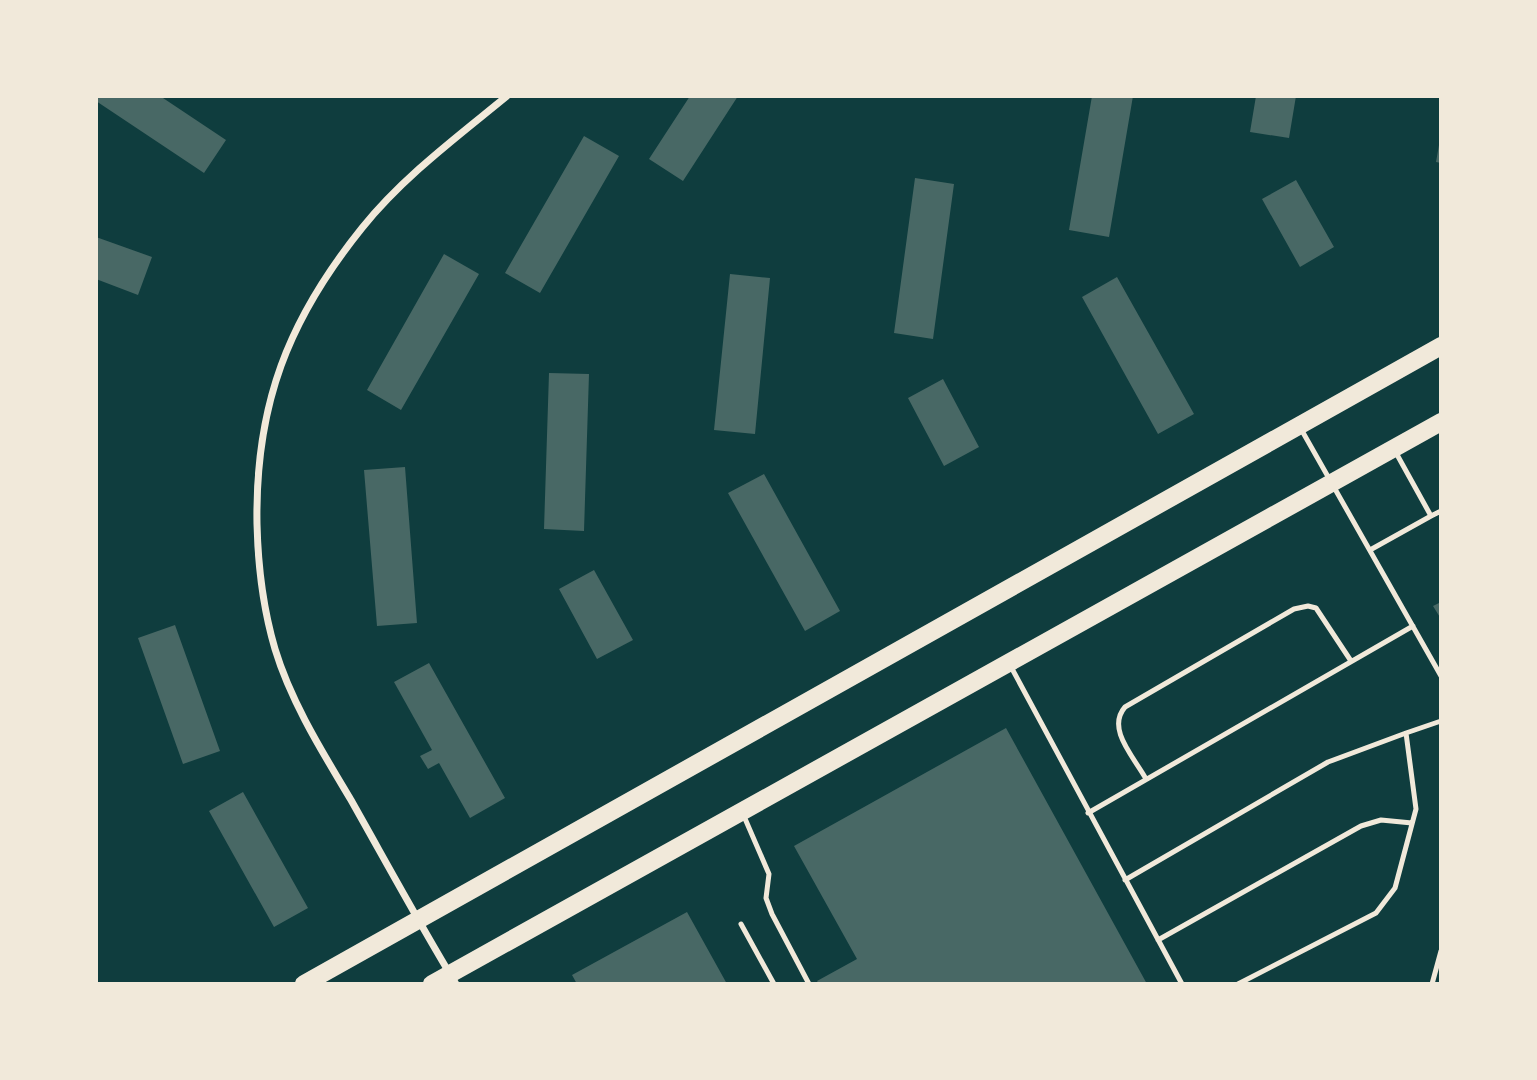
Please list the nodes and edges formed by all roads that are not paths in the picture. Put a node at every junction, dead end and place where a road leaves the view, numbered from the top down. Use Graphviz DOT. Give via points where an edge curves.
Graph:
graph roads {
  1 [pos="507,96"];
  2 [pos="1441,346"];
  3 [pos="1441,422"];
  4 [pos="1299,426"];
  5 [pos="1393,448"];
  6 [pos="1333,482"];
  7 [pos="1441,511"];
  8 [pos="1431,516"];
  9 [pos="1370,550"];
  10 [pos="1413,626"];
  11 [pos="1351,661"];
  12 [pos="1009,662"];
  13 [pos="1441,676"];
  14 [pos="1441,721"];
  15 [pos="1406,733"];
  16 [pos="1146,779"];
  17 [pos="741,811"];
  18 [pos="1088,814"];
  19 [pos="1412,822"];
  20 [pos="1125,880"];
  21 [pos="419,920"];
  22 [pos="741,924"];
  23 [pos="1158,940"];
  24 [pos="1441,951"];
  25 [pos="453,979"];
  26 [pos="304,984"];
  27 [pos="432,984"];
  28 [pos="774,984"];
  29 [pos="809,984"];
  30 [pos="1182,984"];
  31 [pos="1238,984"];
  32 [pos="1432,984"];
  1 -- 21 [label="street" via="399,188 332,268 311,299 286,352 269,397 258,451 258,555 276,651 326,758"];
  2 -- 4 [label="main road"];
  3 -- 5 [label="main road"];
  4 -- 6 [label="lane"];
  4 -- 21 [label="main road"];
  5 -- 6 [label="main road"];
  5 -- 8 [label="lane"];
  6 -- 9 [label="lane"];
  6 -- 12 [label="main road"];
  7 -- 8 [label="lane"];
  8 -- 9 [label="lane"];
  9 -- 10 [label="lane"];
  10 -- 11 [label="lane"];
  10 -- 13 [label="lane"];
  11 -- 16 [label="lane"];
  11 -- 16 [label="lane" via="1317,608 1294,609 1125,707 1117,716 1116,726"];
  12 -- 17 [label="main road"];
  12 -- 18 [label="lane"];
  14 -- 15 [label="lane"];
  15 -- 19 [label="lane" via="1416,809"];
  15 -- 20 [label="lane" via="1328,762"];
  16 -- 18 [label="lane"];
  17 -- 25 [label="main road"];
  17 -- 29 [label="lane" via="769,874 766,898 772,914"];
  18 -- 20 [label="lane"];
  19 -- 23 [label="lane" via="1381,820 1362,826"];
  19 -- 31 [label="lane" via="1395,888 1376,913"];
  20 -- 23 [label="lane"];
  21 -- 25 [label="street"];
  21 -- 26 [label="main road"];
  22 -- 28 [label="lane"];
  23 -- 30 [label="lane"];
  24 -- 32 [label="lane"];
  25 -- 27 [label="main road"];
}
